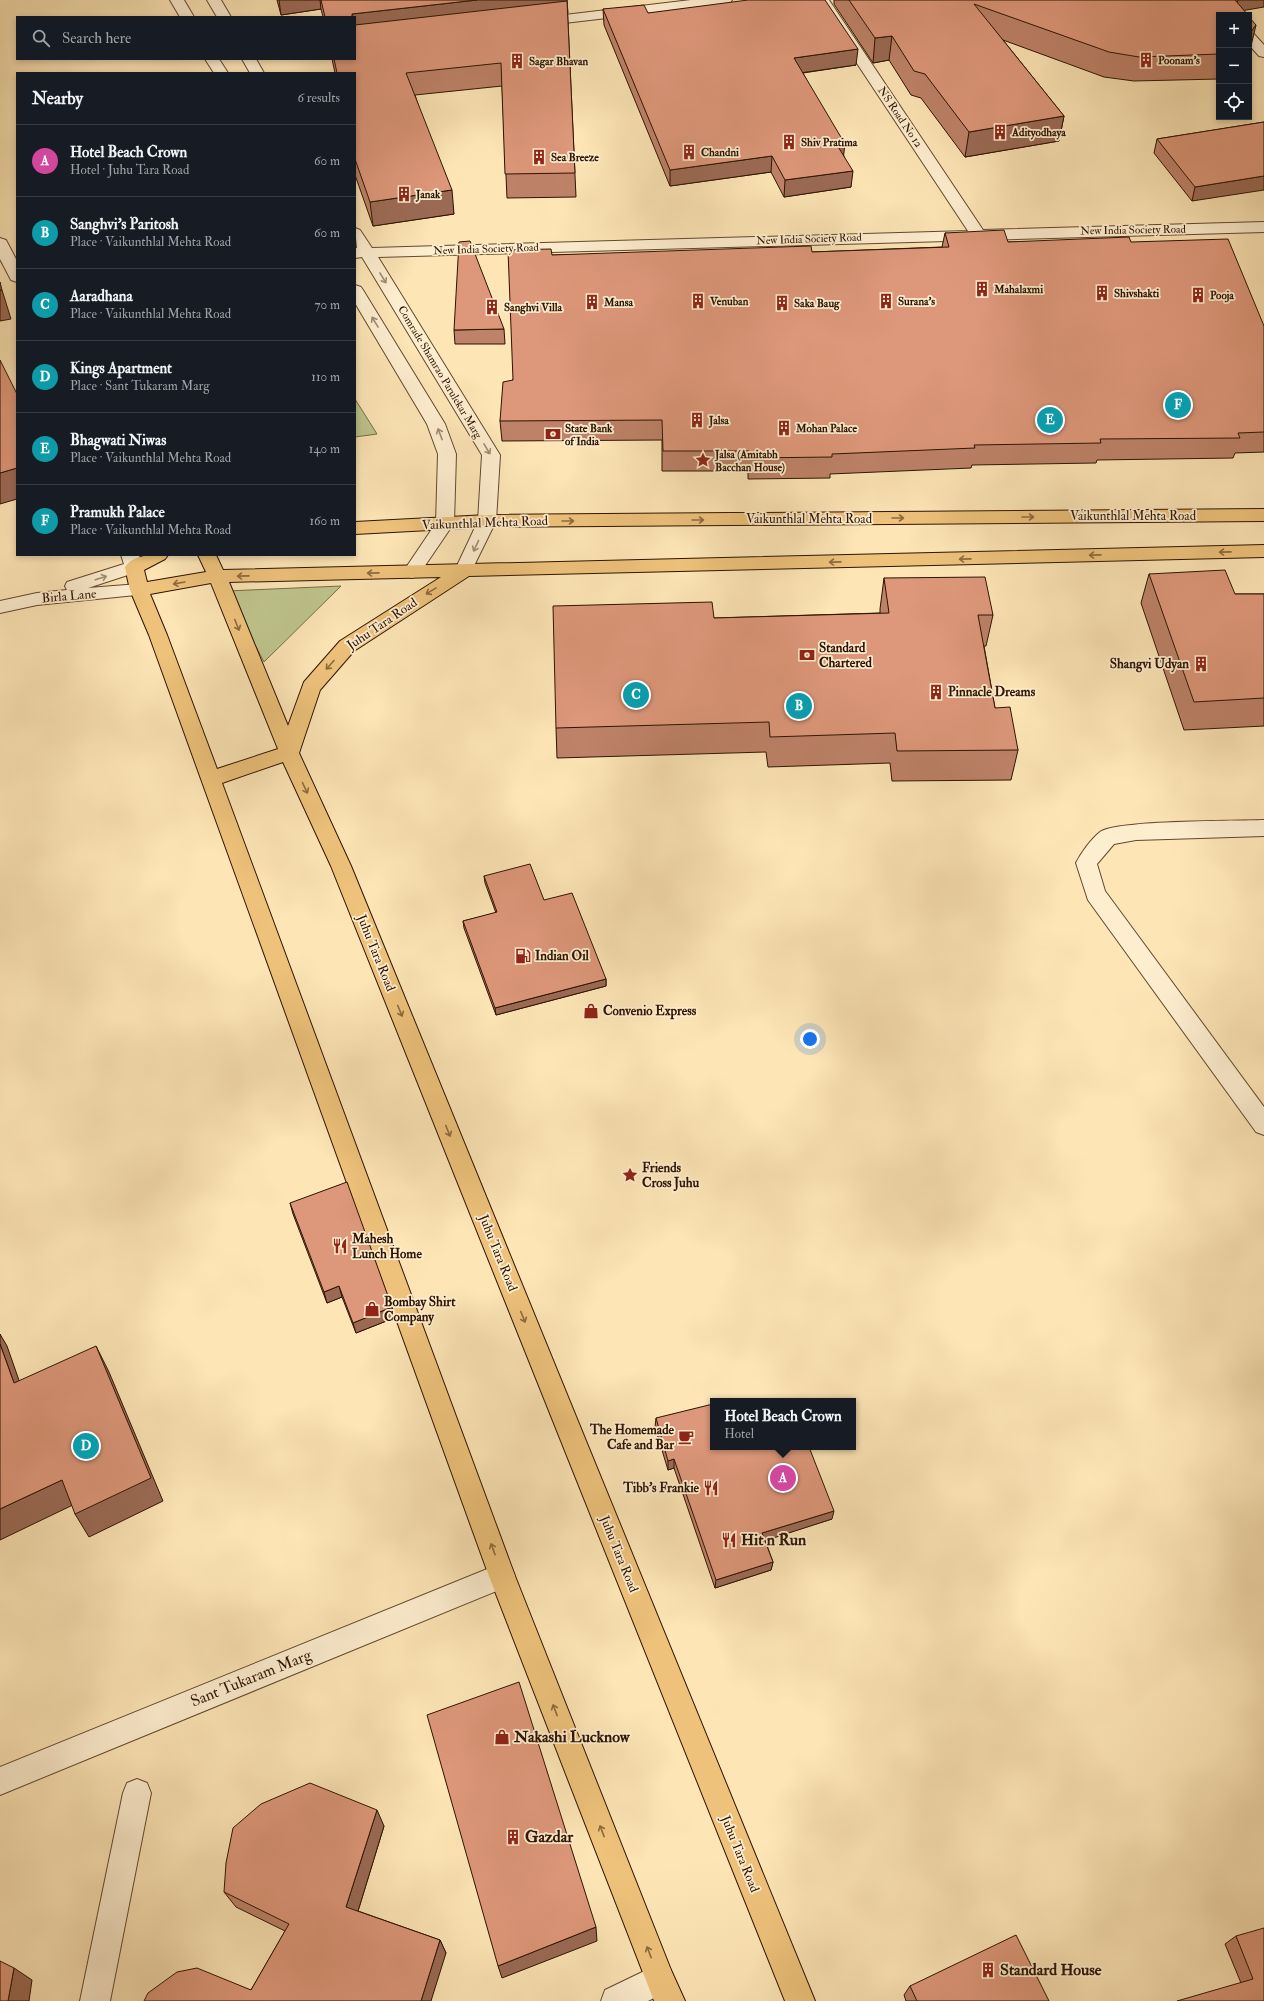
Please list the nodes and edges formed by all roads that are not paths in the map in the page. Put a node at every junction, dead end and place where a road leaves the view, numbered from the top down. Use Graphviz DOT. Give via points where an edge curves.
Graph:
graph roads {
  1 [pos="177,0"];
  2 [pos="214,0"];
  3 [pos="725,0"];
  4 [pos="822,0"];
  5 [pos="186,16"];
  6 [pos="223,16"];
  7 [pos="528,23"];
  8 [pos="1252,40"];
  9 [pos="1264,53"];
  10 [pos="216,60"];
  11 [pos="250,60"];
  12 [pos="221,72"];
  13 [pos="256,72"];
  14 [pos="1264,227"];
  15 [pos="978,234"];
  16 [pos="356,236"];
  17 [pos="0,243"];
  18 [pos="361,253"];
  19 [pos="16,275"];
  20 [pos="356,292"];
  21 [pos="1264,515"];
  22 [pos="487,521"];
  23 [pos="445,523"];
  24 [pos="356,528"];
  25 [pos="1264,551"];
  26 [pos="157,556"];
  27 [pos="207,556"];
  28 [pos="464,570"];
  29 [pos="134,571"];
  30 [pos="412,572"];
  31 [pos="217,576"];
  32 [pos="0,606"];
  33 [pos="288,753"];
  34 [pos="211,779"];
  35 [pos="1264,828"];
  36 [pos="1264,1125"];
  37 [pos="502,1576"];
  38 [pos="0,1781"];
  39 [pos="137,1793"];
  40 [pos="665,1990"];
  41 [pos="95,2001"];
  42 [pos="616,2001"];
  43 [pos="800,2001"];
  1 -- 5 [label="street"];
  2 -- 6 [label="street"];
  3 -- 7 [label="street"];
  4 -- 15 [label="street, NS Road No 12"];
  8 -- 9 [label="street"];
  10 -- 12 [label="street"];
  11 -- 13 [label="street"];
  14 -- 15 [label="street, New India Society Road"];
  15 -- 18 [label="street, New India Society Road"];
  16 -- 18 [label="street, Comrade Shamrao Parulekar Marg"];
  17 -- 19 [label="street"];
  18 -- 22 [label="street, Comrade Shamrao Parulekar Marg, one-way" via="491,455"];
  23 -- 20 [label="street, one-way" via="447,454 439,431"];
  22 -- 21 [label="main road, Vaikunthlal Mehta Road, one-way"];
  22 -- 23 [label="main road, Vaikunthlal Mehta Road"];
  22 -- 28 [label="street, one-way"];
  23 -- 24 [label="main road, Vaikunthlal Mehta Road"];
  23 -- 30 [label="street"];
  25 -- 28 [label="main road, one-way"];
  26 -- 29 [label="main road"];
  27 -- 31 [label="main road"];
  28 -- 30 [label="main road"];
  28 -- 33 [label="main road, Juhu Tara Road, one-way" via="348,646 311,687"];
  31 -- 29 [label="main road, one-way"];
  29 -- 32 [label="street, Birla Lane" via="37,599"];
  29 -- 34 [label="main road"];
  30 -- 31 [label="main road, one-way"];
  31 -- 33 [label="main road, one-way"];
  33 -- 34 [label="main road"];
  33 -- 43 [label="main road, Juhu Tara Road, one-way" via="341,866"];
  37 -- 34 [label="main road, one-way"];
  35 -- 36 [label="street" via="1136,832 1108,836 1086,863 1095,894"];
  37 -- 38 [label="street, Sant Tukaram Marg"];
  40 -- 37 [label="main road, one-way"];
  39 -- 41 [label="street"];
  40 -- 42 [label="street"];
}
